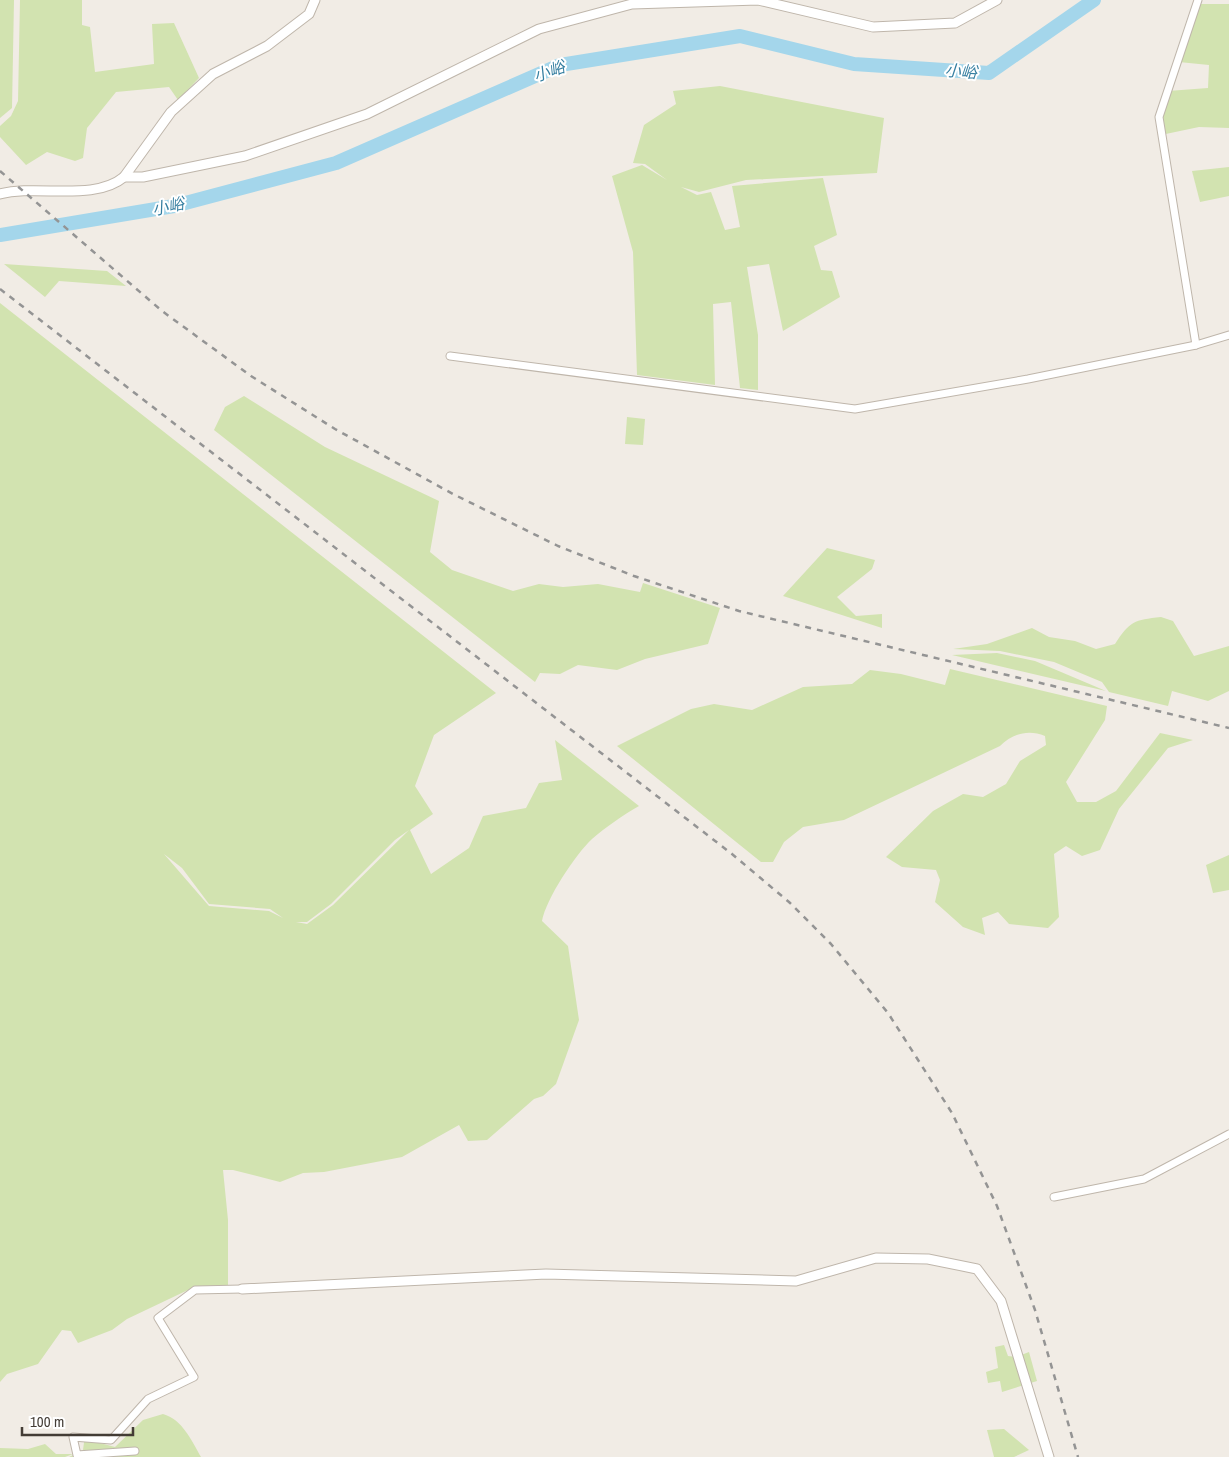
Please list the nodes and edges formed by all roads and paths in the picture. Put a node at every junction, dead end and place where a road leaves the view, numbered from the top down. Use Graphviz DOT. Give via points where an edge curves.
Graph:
graph roads {
  1 [pos="315,0"];
  2 [pos="758,0"];
  3 [pos="997,0"];
  4 [pos="1198,0"];
  5 [pos="124,176"];
  6 [pos="0,194"];
  7 [pos="1229,335"];
  8 [pos="1196,346"];
  9 [pos="450,356"];
  10 [pos="1229,1134"];
  11 [pos="1054,1197"];
  12 [pos="242,1289"];
  13 [pos="135,1451"];
  14 [pos="1049,1457"];
  1 -- 5 [label="street" via="309,14 267,46 213,74 171,112"];
  2 -- 3 [label="street" via="873,27 955,23"];
  2 -- 5 [label="street" via="632,4 548,27 367,114 245,156 143,177"];
  4 -- 8 [label="street" via="1159,117"];
  5 -- 6 [label="street" via="116,184 92,190 15,190"];
  7 -- 8 [label="street"];
  8 -- 9 [label="street" via="855,409"];
  10 -- 11 [label="street" via="1144,1179"];
  12 -- 13 [label="street" via="195,1290 158,1318 194,1377 148,1399 111,1440 73,1437 77,1455"];
  12 -- 14 [label="street" via="546,1274 796,1281 876,1258 938,1261 977,1269 1002,1301"];
}
